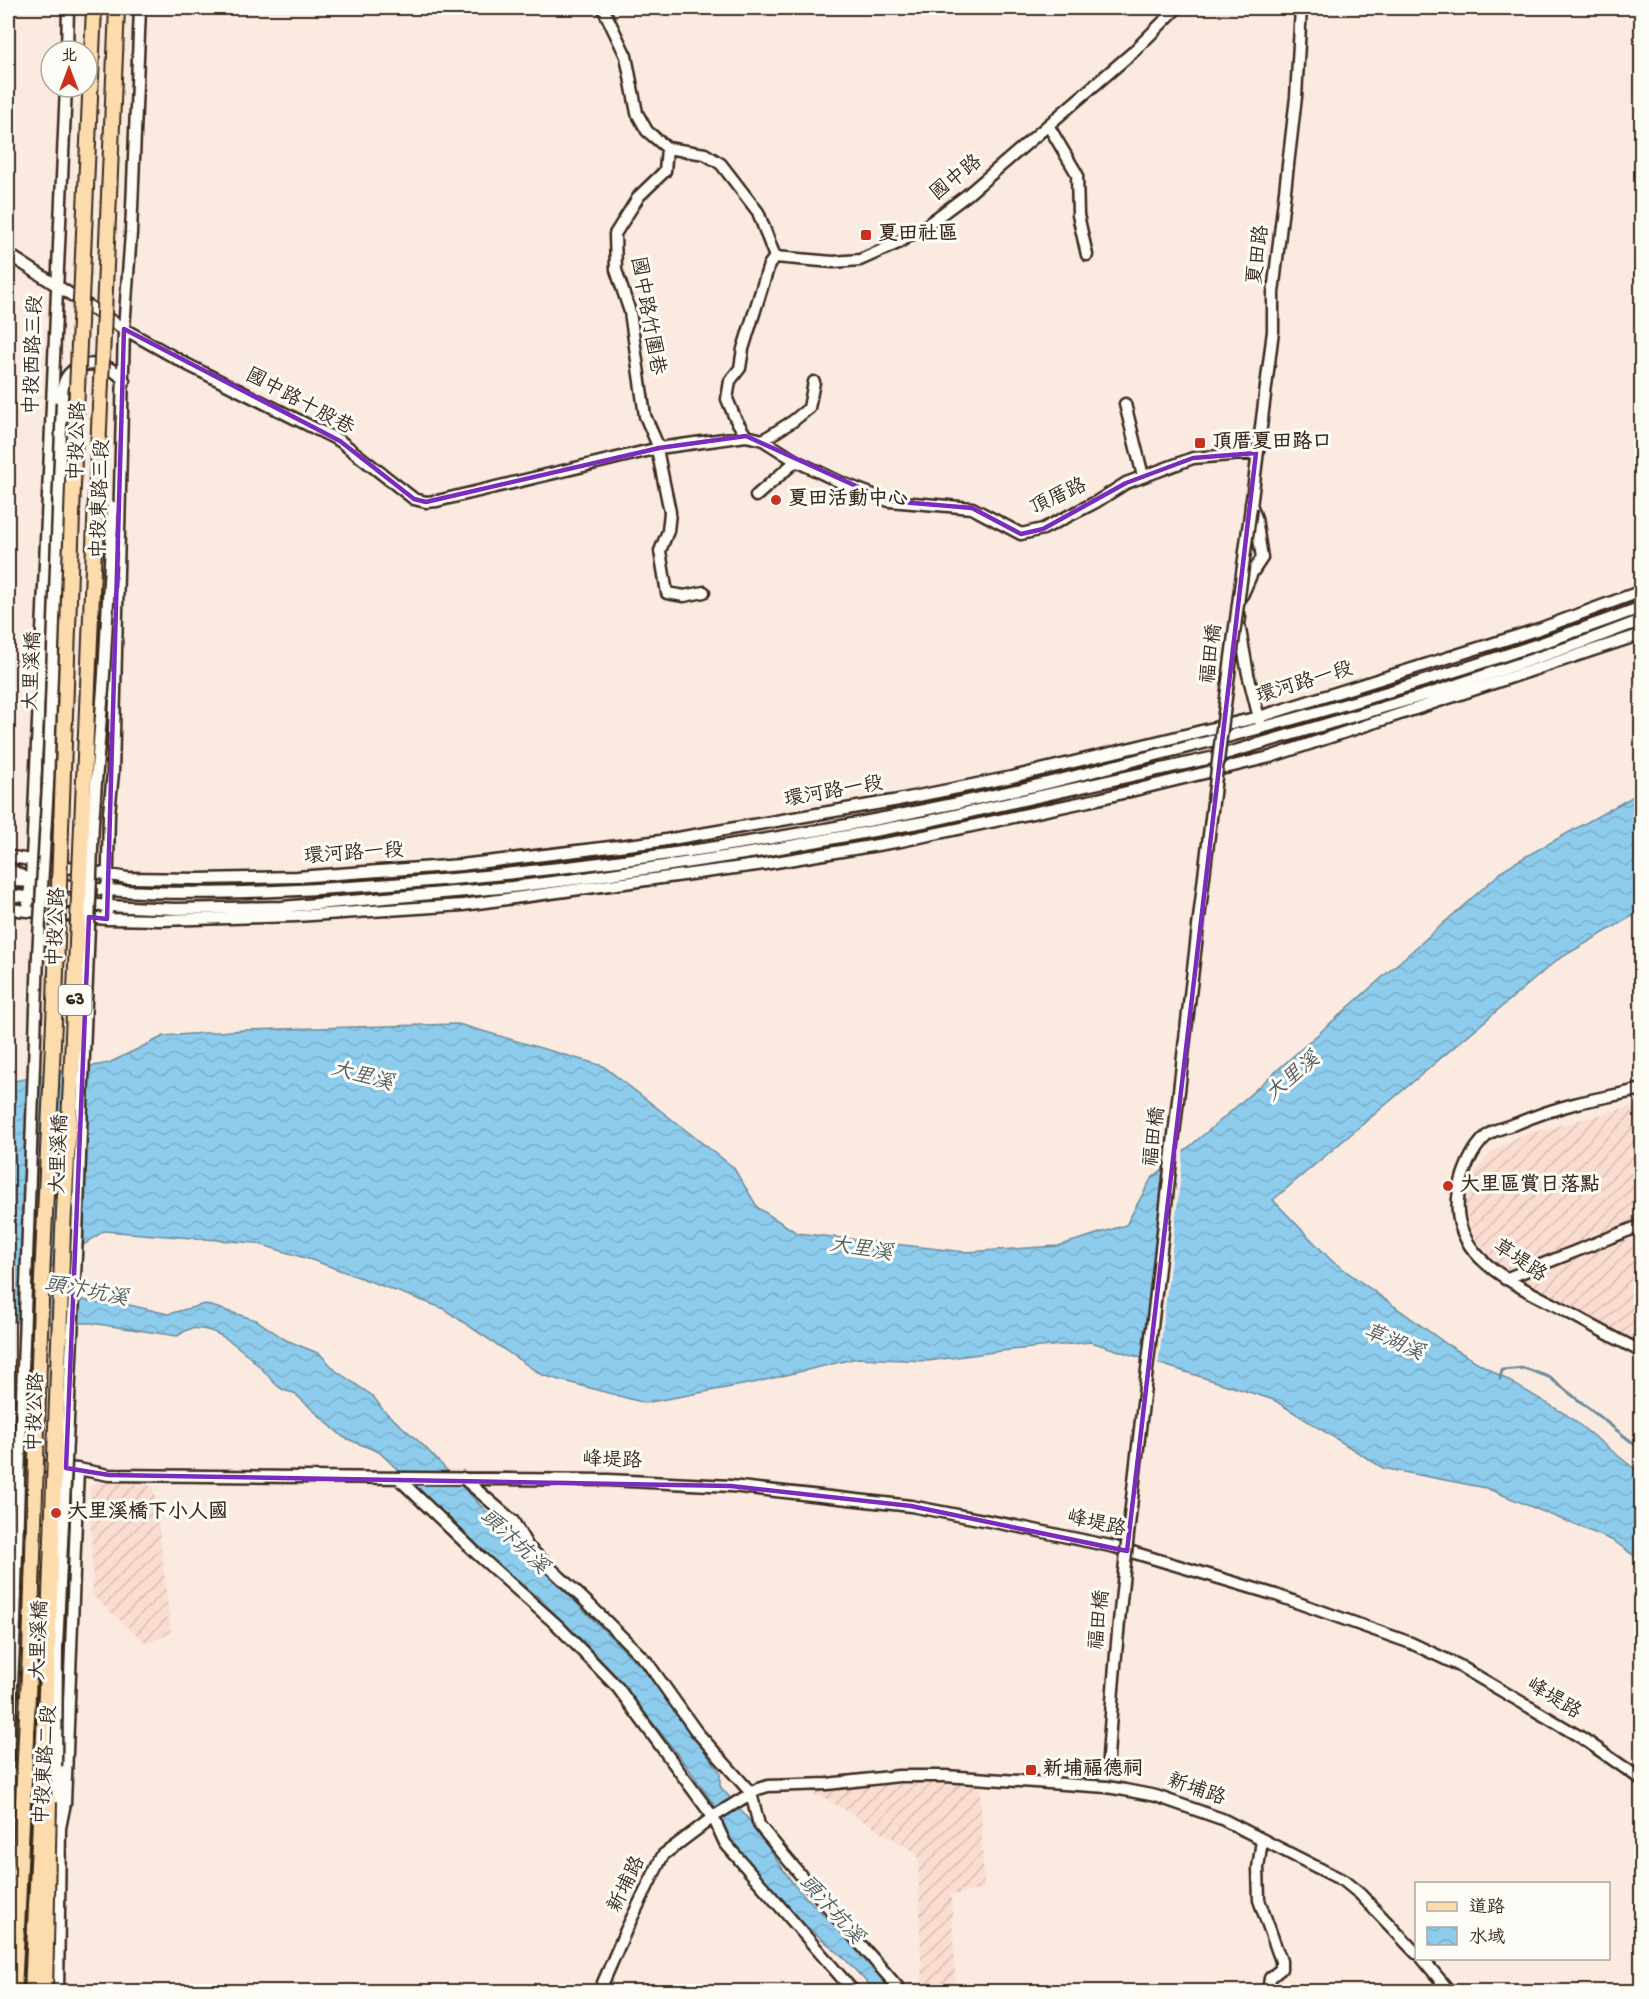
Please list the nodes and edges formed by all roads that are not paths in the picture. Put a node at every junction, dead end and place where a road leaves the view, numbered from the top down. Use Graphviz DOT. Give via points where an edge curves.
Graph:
graph roads {
  1 [pos="68,8"];
  2 [pos="94,8"];
  3 [pos="117,8"];
  4 [pos="140,8"];
  5 [pos="603,8"];
  6 [pos="1177,8"];
  7 [pos="1301,8"];
  8 [pos="67,39"];
  9 [pos="65,99"];
  10 [pos="1048,125"];
  11 [pos="667,148"];
  12 [pos="8,254"];
  13 [pos="1087,255"];
  14 [pos="775,257"];
  15 [pos="56,285"];
  16 [pos="124,328"];
  17 [pos="55,356"];
  18 [pos="124,381"];
  19 [pos="814,382"];
  20 [pos="62,402"];
  21 [pos="1125,404"];
  22 [pos="746,436"];
  23 [pos="763,440"];
  24 [pos="659,448"];
  25 [pos="122,453"];
  26 [pos="1256,453"];
  27 [pos="796,461"];
  28 [pos="1143,476"];
  29 [pos="756,496"];
  30 [pos="1251,505"];
  31 [pos="1641,591"];
  32 [pos="704,592"];
  33 [pos="1641,607"];
  34 [pos="1641,620"];
  35 [pos="1641,634"];
  36 [pos="1259,717"];
  37 [pos="1262,729"];
  38 [pos="1266,742"];
  39 [pos="1270,757"];
  40 [pos="8,856"];
  41 [pos="32,861"];
  42 [pos="8,868"];
  43 [pos="108,874"];
  44 [pos="8,881"];
  45 [pos="31,881"];
  46 [pos="108,890"];
  47 [pos="8,895"];
  48 [pos="29,898"];
  49 [pos="107,906"];
  50 [pos="8,909"];
  51 [pos="28,912"];
  52 [pos="107,919"];
  53 [pos="1641,1089"];
  54 [pos="1641,1225"];
  55 [pos="1505,1279"];
  56 [pos="1641,1352"];
  57 [pos="8,1464"];
  58 [pos="78,1469"];
  59 [pos="8,1471"];
  60 [pos="398,1478"];
  61 [pos="463,1478"];
  62 [pos="44,1717"];
  63 [pos="27,1726"];
  64 [pos="8,1769"];
  65 [pos="1641,1780"];
  66 [pos="1107,1787"];
  67 [pos="747,1796"];
  68 [pos="714,1816"];
  69 [pos="8,1824"];
  70 [pos="60,1828"];
  71 [pos="8,1832"];
  72 [pos="1262,1840"];
  73 [pos="1415,1952"];
  74 [pos="1423,1960"];
  75 [pos="14,1992"];
  76 [pos="32,1992"];
  77 [pos="45,1992"];
  78 [pos="58,1992"];
  79 [pos="599,1992"];
  80 [pos="854,1992"];
  81 [pos="902,1992"];
  82 [pos="1268,1992"];
  83 [pos="1450,1992"];
  1 -- 8 [label="street"];
  2 -- 63 [label="main road, 中投公路 / 63, bridge"];
  3 -- 62 [label="main road, 中投公路 / 63, bridge"];
  4 -- 16 [label="street, 中投東路三段"];
  5 -- 11 [label="street" via="626,56 637,113 647,131"];
  6 -- 10 [label="street, 國中路" via="1132,53"];
  7 -- 26 [label="street, 夏田路" via="1296,97 1273,293 1273,331"];
  9 -- 15 [label="street, 中投西路三段"];
  10 -- 13 [label="street" via="1077,174 1078,215"];
  10 -- 14 [label="street, 國中路" via="967,195 896,244 860,260"];
  11 -- 14 [label="street" via="705,154 721,164 758,212"];
  11 -- 24 [label="street, 國中路竹圍巷" via="665,171 639,196 615,234 616,270 630,312 645,416"];
  12 -- 15 [label="street, 國中路十股巷"];
  14 -- 22 [label="street" via="769,265 740,368 730,381 727,399"];
  15 -- 16 [label="street, 國中路十股巷"];
  15 -- 17 [label="street, 中投西路三段"];
  16 -- 18 [label="street, 中投東路三段"];
  16 -- 24 [label="street, 國中路十股巷" via="188,365 340,441 414,499 426,502"];
  17 -- 20 [label="street"];
  17 -- 41 [label="street, 中投西路三段"];
  18 -- 20 [label="street" via="111,368 97,364 80,366 63,385"];
  18 -- 25 [label="street, 中投東路三段"];
  19 -- 23 [label="street" via="809,408"];
  20 -- 64 [label="street, 大里溪橋, bridge"];
  21 -- 28 [label="street"];
  22 -- 23 [label="street, 頂厝路"];
  22 -- 24 [label="street"];
  23 -- 27 [label="street, 頂厝路"];
  24 -- 32 [label="street, 國中路竹圍巷" via="670,512 660,551 667,593 684,596"];
  25 -- 43 [label="street, 中投東路三段"];
  25 -- 70 [label="street, 大里溪橋, bridge" via="113,507 92,835 57,1647"];
  26 -- 28 [label="street, 頂厝路" via="1193,458"];
  26 -- 30 [label="street, 夏田路"];
  27 -- 28 [label="street, 頂厝路" via="889,501 972,508 1021,534 1043,529"];
  27 -- 29 [label="street"];
  30 -- 36 [label="street" via="1262,558 1241,595 1239,624"];
  30 -- 66 [label="street, 福田橋, bridge" via="1168,1185 1115,1659"];
  31 -- 36 [label="street, 環河路一段" via="1539,629"];
  33 -- 37 [label="street, 環河路一段" via="1550,640"];
  34 -- 38 [label="street" via="1432,693"];
  35 -- 39 [label="street"];
  36 -- 37 [label="street"];
  36 -- 43 [label="street, 環河路一段" via="1012,777 660,840 461,865 297,877 127,879"];
  37 -- 38 [label="street"];
  37 -- 46 [label="street, 環河路一段" via="1032,787 890,817 624,860 458,879 316,889 207,894"];
  38 -- 39 [label="street"];
  38 -- 49 [label="street" via="1211,758 929,821 585,878 282,907"];
  39 -- 52 [label="street" via="901,841 658,880 451,906 296,916"];
  40 -- 41 [label="street, 環河路一段"];
  41 -- 43 [label="street, 環河路一段"];
  41 -- 45 [label="street, 中投西路三段"];
  42 -- 45 [label="street, 環河路一段"];
  43 -- 46 [label="street, 中投東路三段"];
  44 -- 45 [label="street, 環河路一段"];
  45 -- 46 [label="street, 環河路一段"];
  45 -- 48 [label="street, 中投西路三段"];
  46 -- 49 [label="street, 中投東路三段"];
  47 -- 48 [label="street"];
  48 -- 49 [label="street"];
  48 -- 51 [label="street, 中投西路三段"];
  49 -- 52 [label="street, 中投東路三段"];
  50 -- 51 [label="street"];
  51 -- 52 [label="street"];
  53 -- 55 [label="street, 草堤路" via="1549,1110 1492,1132 1474,1152 1460,1184 1458,1217 1472,1250"];
  54 -- 55 [label="street"];
  55 -- 56 [label="street, 草堤路"];
  57 -- 58 [label="street"];
  57 -- 59 [label="street"];
  58 -- 60 [label="street" via="109,1475"];
  58 -- 70 [label="street, 中投東路二段" via="65,1791"];
  60 -- 61 [label="street"];
  60 -- 68 [label="street" via="557,1625 618,1688"];
  61 -- 65 [label="street, 峰堤路" via="608,1480 796,1492 911,1506 1114,1547 1276,1595 1411,1643 1458,1665 1573,1733"];
  61 -- 67 [label="street" via="513,1521 528,1547 647,1662"];
  62 -- 76 [label="main road, 中投公路 / 63, bridge"];
  62 -- 77 [label="main road, bridge" via="50,1819"];
  63 -- 69 [label="main road, bridge"];
  63 -- 75 [label="main road, 中投公路 / 63, bridge"];
  66 -- 67 [label="street, 新埔路" via="899,1776 768,1786"];
  66 -- 72 [label="street, 新埔路" via="1194,1808"];
  67 -- 68 [label="street, 新埔路"];
  67 -- 81 [label="street" via="759,1825"];
  68 -- 79 [label="street, 新埔路" via="663,1855"];
  68 -- 80 [label="street" via="725,1843 736,1857"];
  70 -- 71 [label="street"];
  70 -- 78 [label="street, 中投東路二段"];
  72 -- 73 [label="street, 新埔路" via="1344,1881"];
  72 -- 82 [label="street" via="1259,1900 1281,1961 1281,1969 1270,1978"];
  74 -- 83 [label="street"];
}
